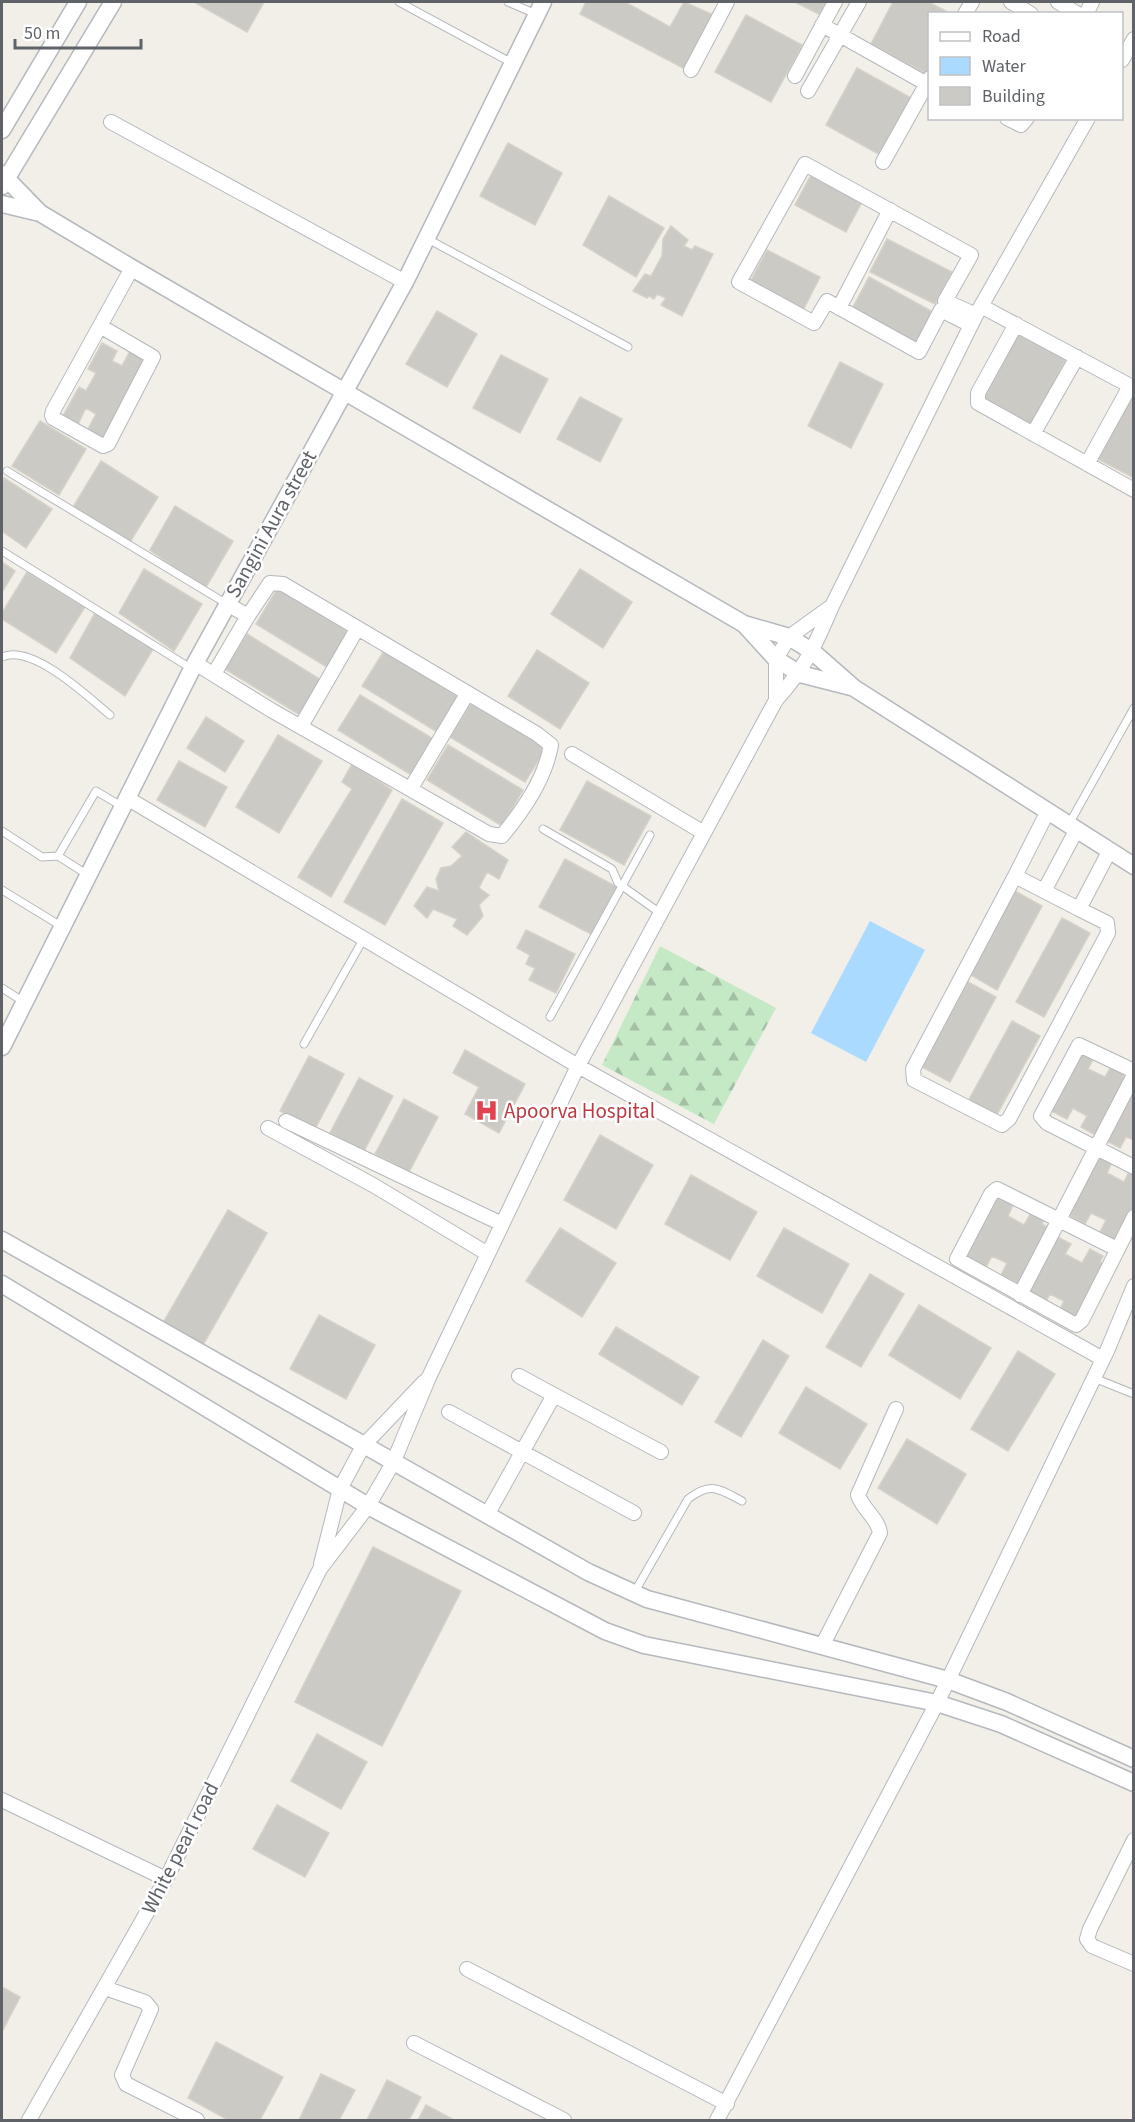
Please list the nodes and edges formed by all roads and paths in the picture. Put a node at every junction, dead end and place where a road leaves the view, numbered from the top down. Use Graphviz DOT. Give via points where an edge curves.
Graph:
graph roads {
  1 [pos="78,2"];
  2 [pos="113,2"];
  3 [pos="399,2"];
  4 [pos="508,2"];
  5 [pos="727,2"];
  6 [pos="835,2"];
  7 [pos="859,2"];
  8 [pos="1011,2"];
  9 [pos="1058,2"];
  10 [pos="540,8"];
  11 [pos="1028,12"];
  12 [pos="1075,12"];
  13 [pos="822,25"];
  14 [pos="842,35"];
  15 [pos="1128,41"];
  16 [pos="1123,57"];
  17 [pos="512,63"];
  18 [pos="691,70"];
  19 [pos="795,76"];
  20 [pos="928,81"];
  21 [pos="808,91"];
  22 [pos="1012,120"];
  23 [pos="1025,120"];
  24 [pos="1087,120"];
  25 [pos="111,122"];
  26 [pos="2,130"];
  27 [pos="883,162"];
  28 [pos="3,179"];
  29 [pos="2,204"];
  30 [pos="890,210"];
  31 [pos="40,213"];
  32 [pos="426,238"];
  33 [pos="132,268"];
  34 [pos="405,282"];
  35 [pos="840,308"];
  36 [pos="956,312"];
  37 [pos="976,315"];
  38 [pos="1016,324"];
  39 [pos="100,326"];
  40 [pos="628,348"];
  41 [pos="1077,357"];
  42 [pos="1132,387"];
  43 [pos="344,391"];
  44 [pos="1033,434"];
  45 [pos="1087,464"];
  46 [pos="7,471"];
  47 [pos="1134,490"];
  48 [pos="2,551"];
  49 [pos="228,604"];
  50 [pos="832,606"];
  51 [pos="248,616"];
  52 [pos="744,624"];
  53 [pos="357,629"];
  54 [pos="789,637"];
  55 [pos="813,652"];
  56 [pos="2,657"];
  57 [pos="776,659"];
  58 [pos="194,666"];
  59 [pos="213,674"];
  60 [pos="800,674"];
  61 [pos="854,688"];
  62 [pos="467,694"];
  63 [pos="776,700"];
  64 [pos="1134,708"];
  65 [pos="110,716"];
  66 [pos="301,726"];
  67 [pos="572,754"];
  68 [pos="411,788"];
  69 [pos="125,802"];
  70 [pos="1048,811"];
  71 [pos="1073,827"];
  72 [pos="543,829"];
  73 [pos="2,831"];
  74 [pos="704,833"];
  75 [pos="650,835"];
  76 [pos="1110,850"];
  77 [pos="58,856"];
  78 [pos="1134,866"];
  79 [pos="88,875"];
  80 [pos="1015,876"];
  81 [pos="623,886"];
  82 [pos="2,890"];
  83 [pos="1044,891"];
  84 [pos="1079,909"];
  85 [pos="660,913"];
  86 [pos="62,927"];
  87 [pos="364,938"];
  88 [pos="2,988"];
  89 [pos="24,1002"];
  90 [pos="550,1017"];
  91 [pos="304,1044"];
  92 [pos="2,1047"];
  93 [pos="578,1066"];
  94 [pos="1134,1073"];
  95 [pos="286,1121"];
  96 [pos="268,1128"];
  97 [pos="1097,1148"];
  98 [pos="1134,1167"];
  99 [pos="1134,1217"];
  100 [pos="1060,1219"];
  101 [pos="502,1224"];
  102 [pos="2,1240"];
  103 [pos="1117,1249"];
  104 [pos="488,1254"];
  105 [pos="2,1284"];
  106 [pos="1134,1286"];
  107 [pos="1020,1295"];
  108 [pos="1103,1359"];
  109 [pos="519,1376"];
  110 [pos="429,1377"];
  111 [pos="1094,1378"];
  112 [pos="1134,1394"];
  113 [pos="554,1395"];
  114 [pos="896,1409"];
  115 [pos="449,1412"];
  116 [pos="363,1446"];
  117 [pos="661,1452"];
  118 [pos="521,1453"];
  119 [pos="393,1463"];
  120 [pos="340,1489"];
  121 [pos="742,1501"];
  122 [pos="369,1506"];
  123 [pos="634,1513"];
  124 [pos="487,1515"];
  125 [pos="320,1569"];
  126 [pos="634,1593"];
  127 [pos="822,1646"];
  128 [pos="948,1680"];
  129 [pos="937,1703"];
  130 [pos="1134,1759"];
  131 [pos="1134,1784"];
  132 [pos="2,1800"];
  133 [pos="1134,1840"];
  134 [pos="166,1879"];
  135 [pos="1134,1964"];
  136 [pos="467,1969"];
  137 [pos="105,1988"];
  138 [pos="414,2043"];
  139 [pos="727,2104"];
  140 [pos="29,2121"];
  141 [pos="197,2121"];
  142 [pos="564,2121"];
  143 [pos="717,2121"];
  1 -- 26 [label="street"];
  2 -- 28 [label="street"];
  3 -- 17 [label="lane"];
  4 -- 10 [label="lane"];
  5 -- 18 [label="street"];
  6 -- 13 [label="street"];
  7 -- 14 [label="street"];
  8 -- 11 [label="street"];
  9 -- 12 [label="street"];
  10 -- 17 [label="street, Sangini Aura street"];
  13 -- 14 [label="street"];
  13 -- 19 [label="street"];
  14 -- 20 [label="street"];
  14 -- 21 [label="street"];
  15 -- 16 [label="street"];
  17 -- 32 [label="street, Sangini Aura street"];
  20 -- 27 [label="street"];
  22 -- 23 [label="street" via="1021,125"];
  24 -- 37 [label="street"];
  25 -- 34 [label="street"];
  28 -- 31 [label="street"];
  29 -- 31 [label="street"];
  30 -- 35 [label="street"];
  30 -- 35 [label="street" via="806,164 739,282 814,323 827,301"];
  30 -- 36 [label="street" via="971,255 945,301"];
  31 -- 33 [label="street"];
  32 -- 34 [label="street, Sangini Aura street"];
  32 -- 40 [label="lane"];
  33 -- 39 [label="street"];
  33 -- 43 [label="street"];
  34 -- 43 [label="street, Sangini Aura street"];
  35 -- 36 [label="street" via="919,352 940,310"];
  36 -- 37 [label="street"];
  37 -- 38 [label="street"];
  37 -- 50 [label="street"];
  38 -- 41 [label="street"];
  38 -- 44 [label="street" via="977,400"];
  39 -- 39 [label="street" via="52,415 103,446 108,444 153,357"];
  41 -- 42 [label="street"];
  41 -- 44 [label="street"];
  42 -- 45 [label="street"];
  43 -- 49 [label="street, Sangini Aura street"];
  43 -- 52 [label="street"];
  44 -- 45 [label="street"];
  45 -- 47 [label="street"];
  46 -- 49 [label="lane"];
  48 -- 58 [label="lane"];
  49 -- 51 [label="street"];
  49 -- 58 [label="street, Sangini Aura street"];
  50 -- 54 [label="street"];
  50 -- 55 [label="street"];
  51 -- 53 [label="street" via="270,584 282,584"];
  51 -- 59 [label="street"];
  52 -- 54 [label="street"];
  52 -- 57 [label="street"];
  53 -- 62 [label="street"];
  53 -- 66 [label="street"];
  54 -- 55 [label="street"];
  54 -- 57 [label="street"];
  55 -- 60 [label="street"];
  55 -- 61 [label="street"];
  56 -- 65 [label="lane" via="11,655 52,667"];
  57 -- 60 [label="street"];
  57 -- 63 [label="street"];
  58 -- 59 [label="street"];
  58 -- 69 [label="street, Sangini Aura street"];
  59 -- 66 [label="street"];
  60 -- 61 [label="street"];
  60 -- 63 [label="street"];
  61 -- 70 [label="street"];
  62 -- 68 [label="street"];
  62 -- 68 [label="street" via="551,745 548,764 520,814 502,836 489,834"];
  63 -- 74 [label="street"];
  64 -- 71 [label="lane"];
  66 -- 68 [label="street"];
  67 -- 74 [label="street"];
  69 -- 77 [label="lane" via="96,791"];
  69 -- 79 [label="street, Sangini Aura street"];
  69 -- 87 [label="street"];
  70 -- 71 [label="street"];
  70 -- 80 [label="street"];
  71 -- 76 [label="street"];
  71 -- 83 [label="street"];
  72 -- 81 [label="lane" via="612,869"];
  73 -- 77 [label="lane" via="42,857"];
  74 -- 85 [label="street"];
  75 -- 81 [label="lane"];
  76 -- 78 [label="street"];
  76 -- 84 [label="street"];
  77 -- 79 [label="lane"];
  79 -- 86 [label="street, Sangini Aura street"];
  80 -- 83 [label="street"];
  80 -- 84 [label="street" via="912,1073 914,1080 1002,1125 1009,1119 1108,933 1107,923"];
  81 -- 85 [label="lane"];
  81 -- 90 [label="lane"];
  82 -- 86 [label="lane"];
  83 -- 84 [label="street"];
  85 -- 93 [label="street"];
  86 -- 89 [label="street, Sangini Aura street"];
  87 -- 91 [label="lane"];
  87 -- 93 [label="street"];
  88 -- 89 [label="lane"];
  89 -- 92 [label="street, Sangini Aura street"];
  93 -- 101 [label="street"];
  93 -- 108 [label="street"];
  94 -- 97 [label="street"];
  94 -- 97 [label="street" via="1079,1045 1041,1116 1047,1123"];
  95 -- 101 [label="street"];
  96 -- 104 [label="street" via="374,1185"];
  97 -- 98 [label="street"];
  97 -- 100 [label="street"];
  99 -- 103 [label="street"];
  100 -- 103 [label="street"];
  100 -- 107 [label="street"];
  100 -- 107 [label="street" via="1000,1189 991,1194 958,1261"];
  101 -- 104 [label="street"];
  102 -- 116 [label="street"];
  103 -- 107 [label="street" via="1079,1324 1072,1324"];
  104 -- 110 [label="street"];
  105 -- 120 [label="street"];
  106 -- 108 [label="street"];
  108 -- 111 [label="street"];
  109 -- 113 [label="street"];
  110 -- 116 [label="street"];
  110 -- 119 [label="street"];
  111 -- 112 [label="lane"];
  111 -- 128 [label="street"];
  113 -- 117 [label="street"];
  113 -- 118 [label="street"];
  114 -- 127 [label="street" via="858,1495 879,1525 880,1533"];
  115 -- 118 [label="street"];
  116 -- 119 [label="street"];
  116 -- 120 [label="street"];
  118 -- 123 [label="street"];
  118 -- 124 [label="street"];
  119 -- 122 [label="street"];
  119 -- 124 [label="street"];
  120 -- 122 [label="street"];
  120 -- 125 [label="street"];
  121 -- 126 [label="lane" via="717,1488 701,1488 688,1499"];
  122 -- 125 [label="street"];
  122 -- 129 [label="street" via="605,1631 644,1645"];
  124 -- 126 [label="street" via="588,1572"];
  125 -- 134 [label="street, White pearl road"];
  126 -- 127 [label="street"];
  127 -- 128 [label="street"];
  128 -- 129 [label="street"];
  128 -- 130 [label="street"];
  129 -- 131 [label="street" via="1001,1724"];
  129 -- 139 [label="street"];
  132 -- 134 [label="street"];
  133 -- 135 [label="street" via="1088,1939 1092,1946"];
  134 -- 137 [label="street, White pearl road"];
  136 -- 139 [label="street"];
  137 -- 140 [label="street, White pearl road"];
  137 -- 141 [label="street" via="145,2002 151,2009 122,2075 126,2084"];
  138 -- 142 [label="street"];
  139 -- 143 [label="street"];
}
